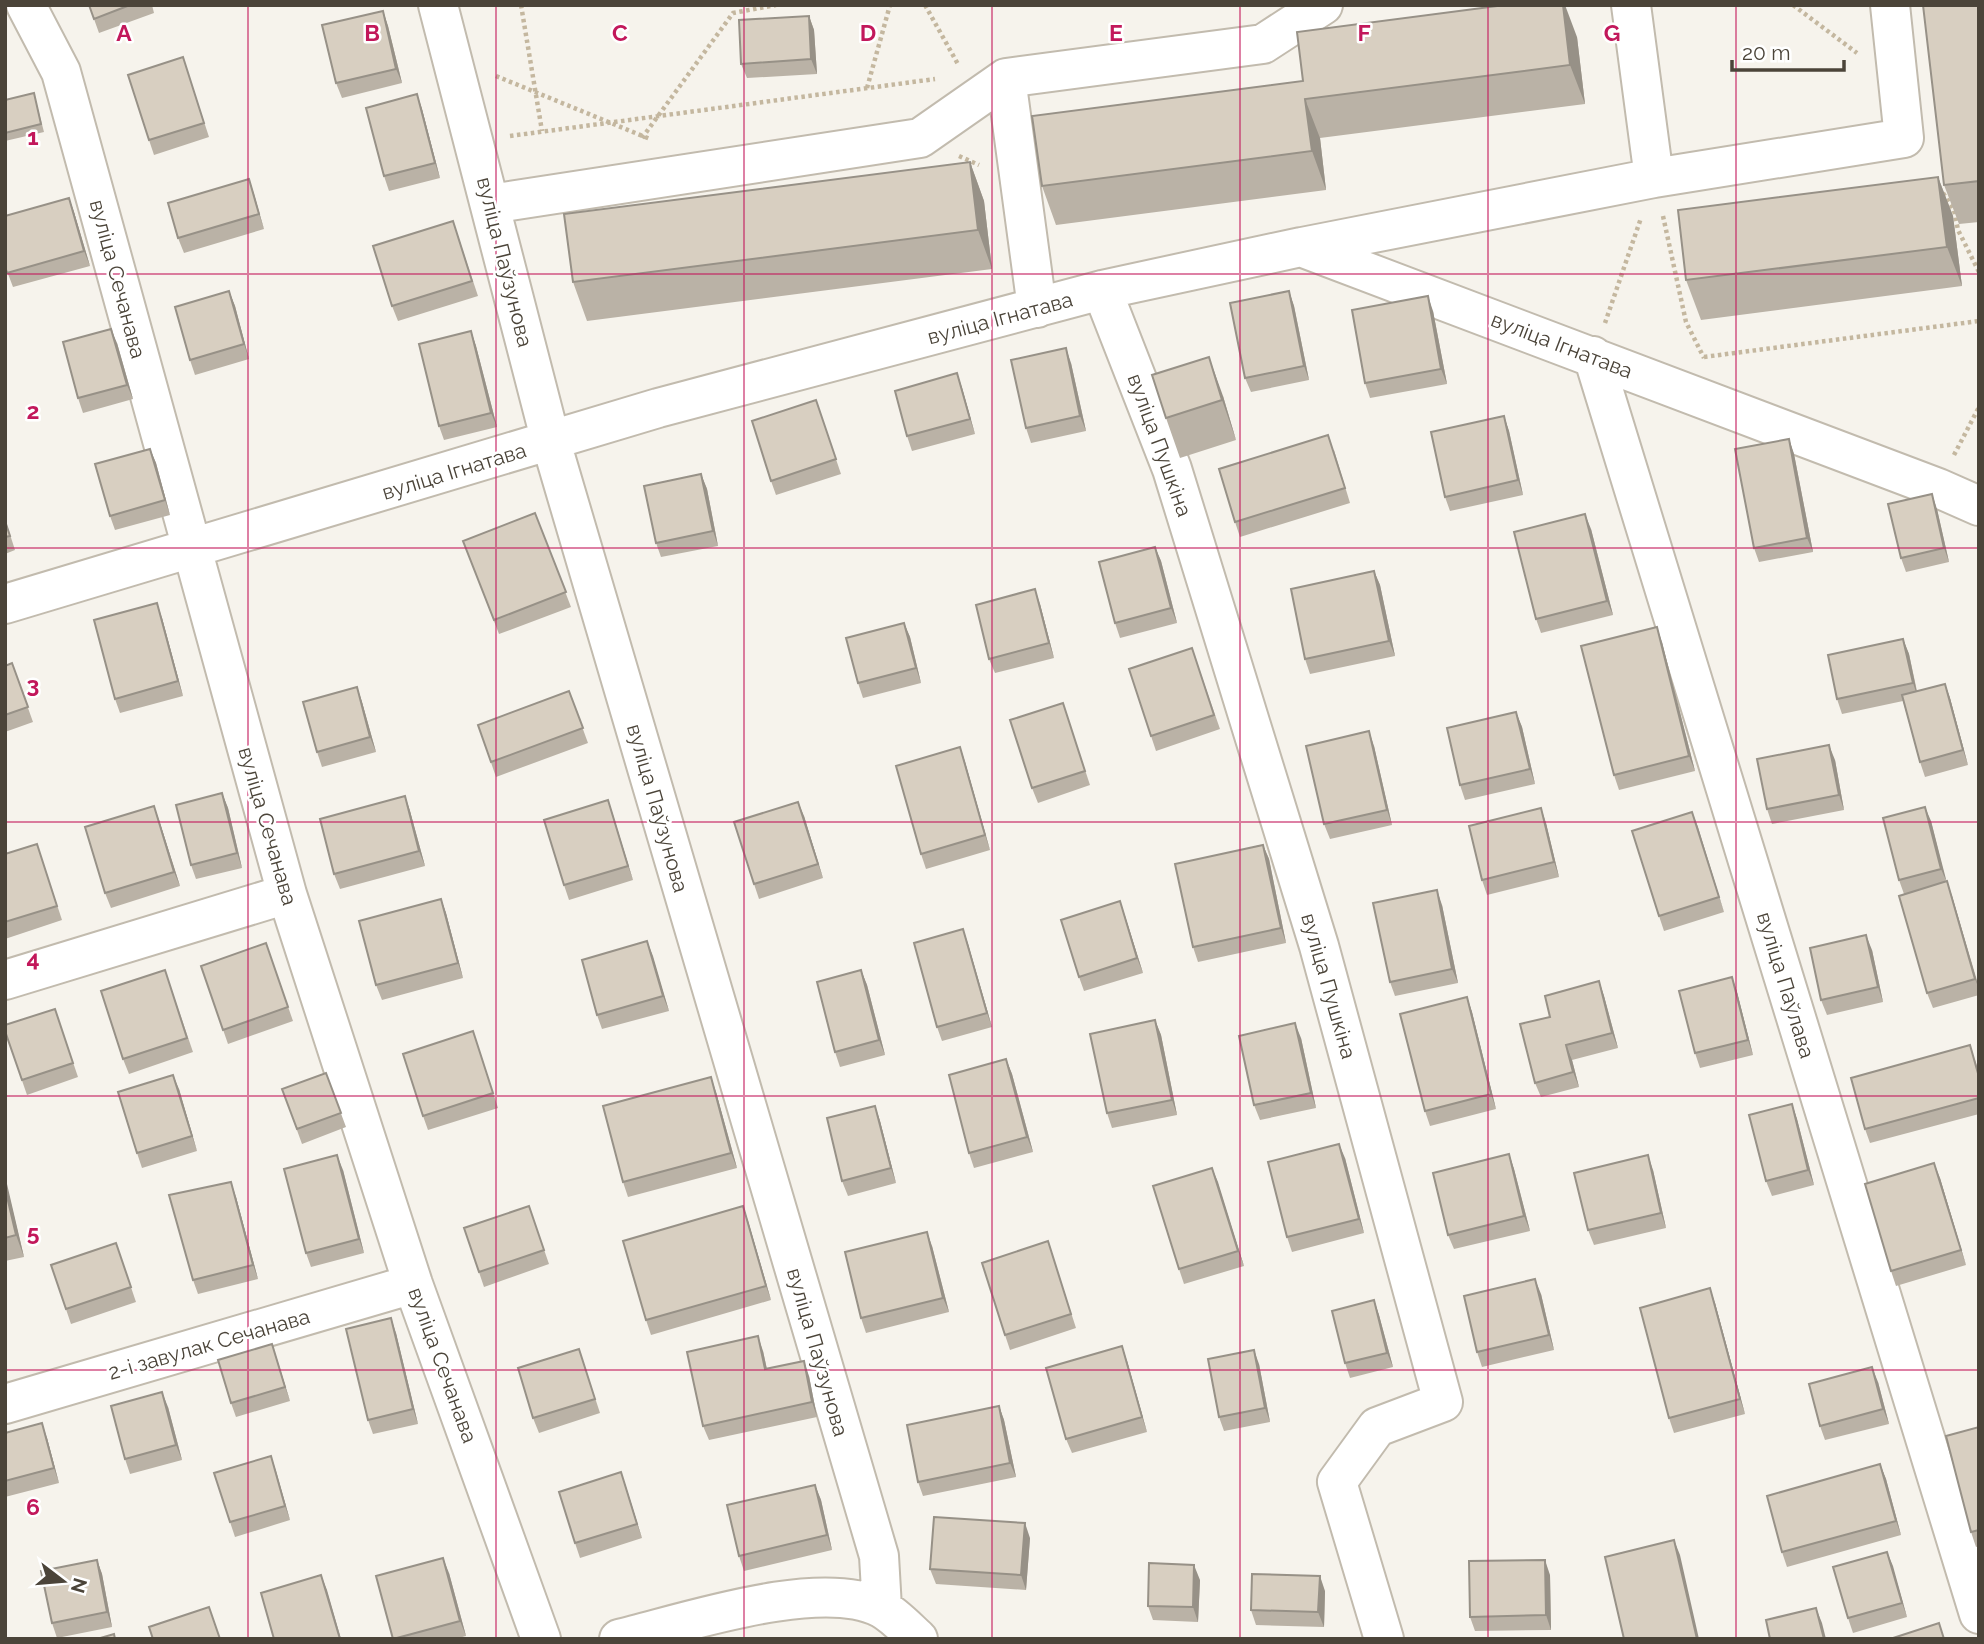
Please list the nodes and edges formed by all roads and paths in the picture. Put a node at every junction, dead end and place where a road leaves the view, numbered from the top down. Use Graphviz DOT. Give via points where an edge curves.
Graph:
graph roads {
  1 [pos="26,5"];
  2 [pos="438,5"];
  3 [pos="521,5"];
  4 [pos="776,5"];
  5 [pos="890,5"];
  6 [pos="925,5"];
  7 [pos="1323,5"];
  8 [pos="1630,5"];
  9 [pos="1793,5"];
  10 [pos="1890,5"];
  11 [pos="452,58"];
  12 [pos="1006,78"];
  13 [pos="936,79"];
  14 [pos="1898,83"];
  15 [pos="867,88"];
  16 [pos="536,92"];
  17 [pos="659,115"];
  18 [pos="608,122"];
  19 [pos="644,136"];
  20 [pos="920,138"];
  21 [pos="655,141"];
  22 [pos="1654,178"];
  23 [pos="1020,184"];
  24 [pos="607,187"];
  25 [pos="1940,189"];
  26 [pos="490,204"];
  27 [pos="1301,247"];
  28 [pos="1979,272"];
  29 [pos="1102,290"];
  30 [pos="1037,308"];
  31 [pos="1979,321"];
  32 [pos="1593,356"];
  33 [pos="1704,357"];
  34 [pos="1694,395"];
  35 [pos="1979,407"];
  36 [pos="551,442"];
  37 [pos="1938,488"];
  38 [pos="1979,506"];
  39 [pos="192,549"];
  40 [pos="5,604"];
  41 [pos="287,894"];
  42 [pos="5,980"];
  43 [pos="413,1284"];
  44 [pos="5,1404"];
  45 [pos="882,1608"];
  46 [pos="1979,1614"];
  47 [pos="541,1639"];
  48 [pos="619,1639"];
  49 [pos="918,1639"];
  50 [pos="1384,1639"];
  1 -- 39 [label="street, вуліца Сечанава" via="61,72"];
  2 -- 11 [label="street, вуліца Паўзунова"];
  3 -- 16 [label="path"];
  4 -- 17 [label="path" via="733,13"];
  5 -- 15 [label="path"];
  6 -- 12 [label="path" via="964,75"];
  7 -- 12 [label="street" via="1263,44"];
  8 -- 22 [label="street"];
  9 -- 14 [label="path"];
  10 -- 14 [label="street"];
  11 -- 16 [label="path"];
  11 -- 26 [label="street, вуліца Паўзунова"];
  12 -- 20 [label="street"];
  12 -- 23 [label="street"];
  13 -- 15 [label="path"];
  14 -- 22 [label="street" via="1904,138"];
  15 -- 17 [label="path"];
  16 -- 18 [label="path"];
  16 -- 18 [label="path" via="542,131"];
  17 -- 18 [label="path"];
  17 -- 19 [label="path"];
  18 -- 19 [label="path"];
  19 -- 21 [label="path"];
  19 -- 24 [label="path"];
  20 -- 23 [label="path"];
  20 -- 24 [label="street"];
  22 -- 27 [label="street"];
  22 -- 32 [label="path"];
  22 -- 33 [label="path" via="1686,322"];
  23 -- 30 [label="street"];
  24 -- 26 [label="street"];
  25 -- 28 [label="path" via="1954,209 1958,230"];
  26 -- 36 [label="street, вуліца Паўзунова"];
  27 -- 29 [label="street, вуліца Ігнатава"];
  27 -- 32 [label="street, вуліца Ігнатава"];
  29 -- 30 [label="street, вуліца Ігнатава"];
  29 -- 50 [label="street, вуліца Пушкіна" via="1172,469 1315,932 1443,1402 1377,1427 1338,1482"];
  30 -- 36 [label="street, вуліца Ігнатава" via="659,408"];
  31 -- 33 [label="path"];
  32 -- 34 [label="street, вуліца Ігнатава"];
  32 -- 46 [label="street, вуліца Паўлава"];
  33 -- 34 [label="path"];
  34 -- 37 [label="street, вуліца Ігнатава"];
  35 -- 37 [label="path"];
  36 -- 39 [label="street, вуліца Ігнатава"];
  36 -- 45 [label="street, вуліца Паўзунова" via="879,1556"];
  37 -- 38 [label="street, вуліца Ігнатава"];
  39 -- 40 [label="street, вуліца Ігнатава"];
  39 -- 41 [label="street, вуліца Сечанава"];
  41 -- 42 [label="street"];
  41 -- 43 [label="street, вуліца Сечанава"];
  43 -- 44 [label="street, 2-і завулак Сечанава"];
  43 -- 47 [label="street, вуліца Сечанава"];
  45 -- 48 [label="street" via="846,1597 783,1599"];
  45 -- 49 [label="street"];
}
